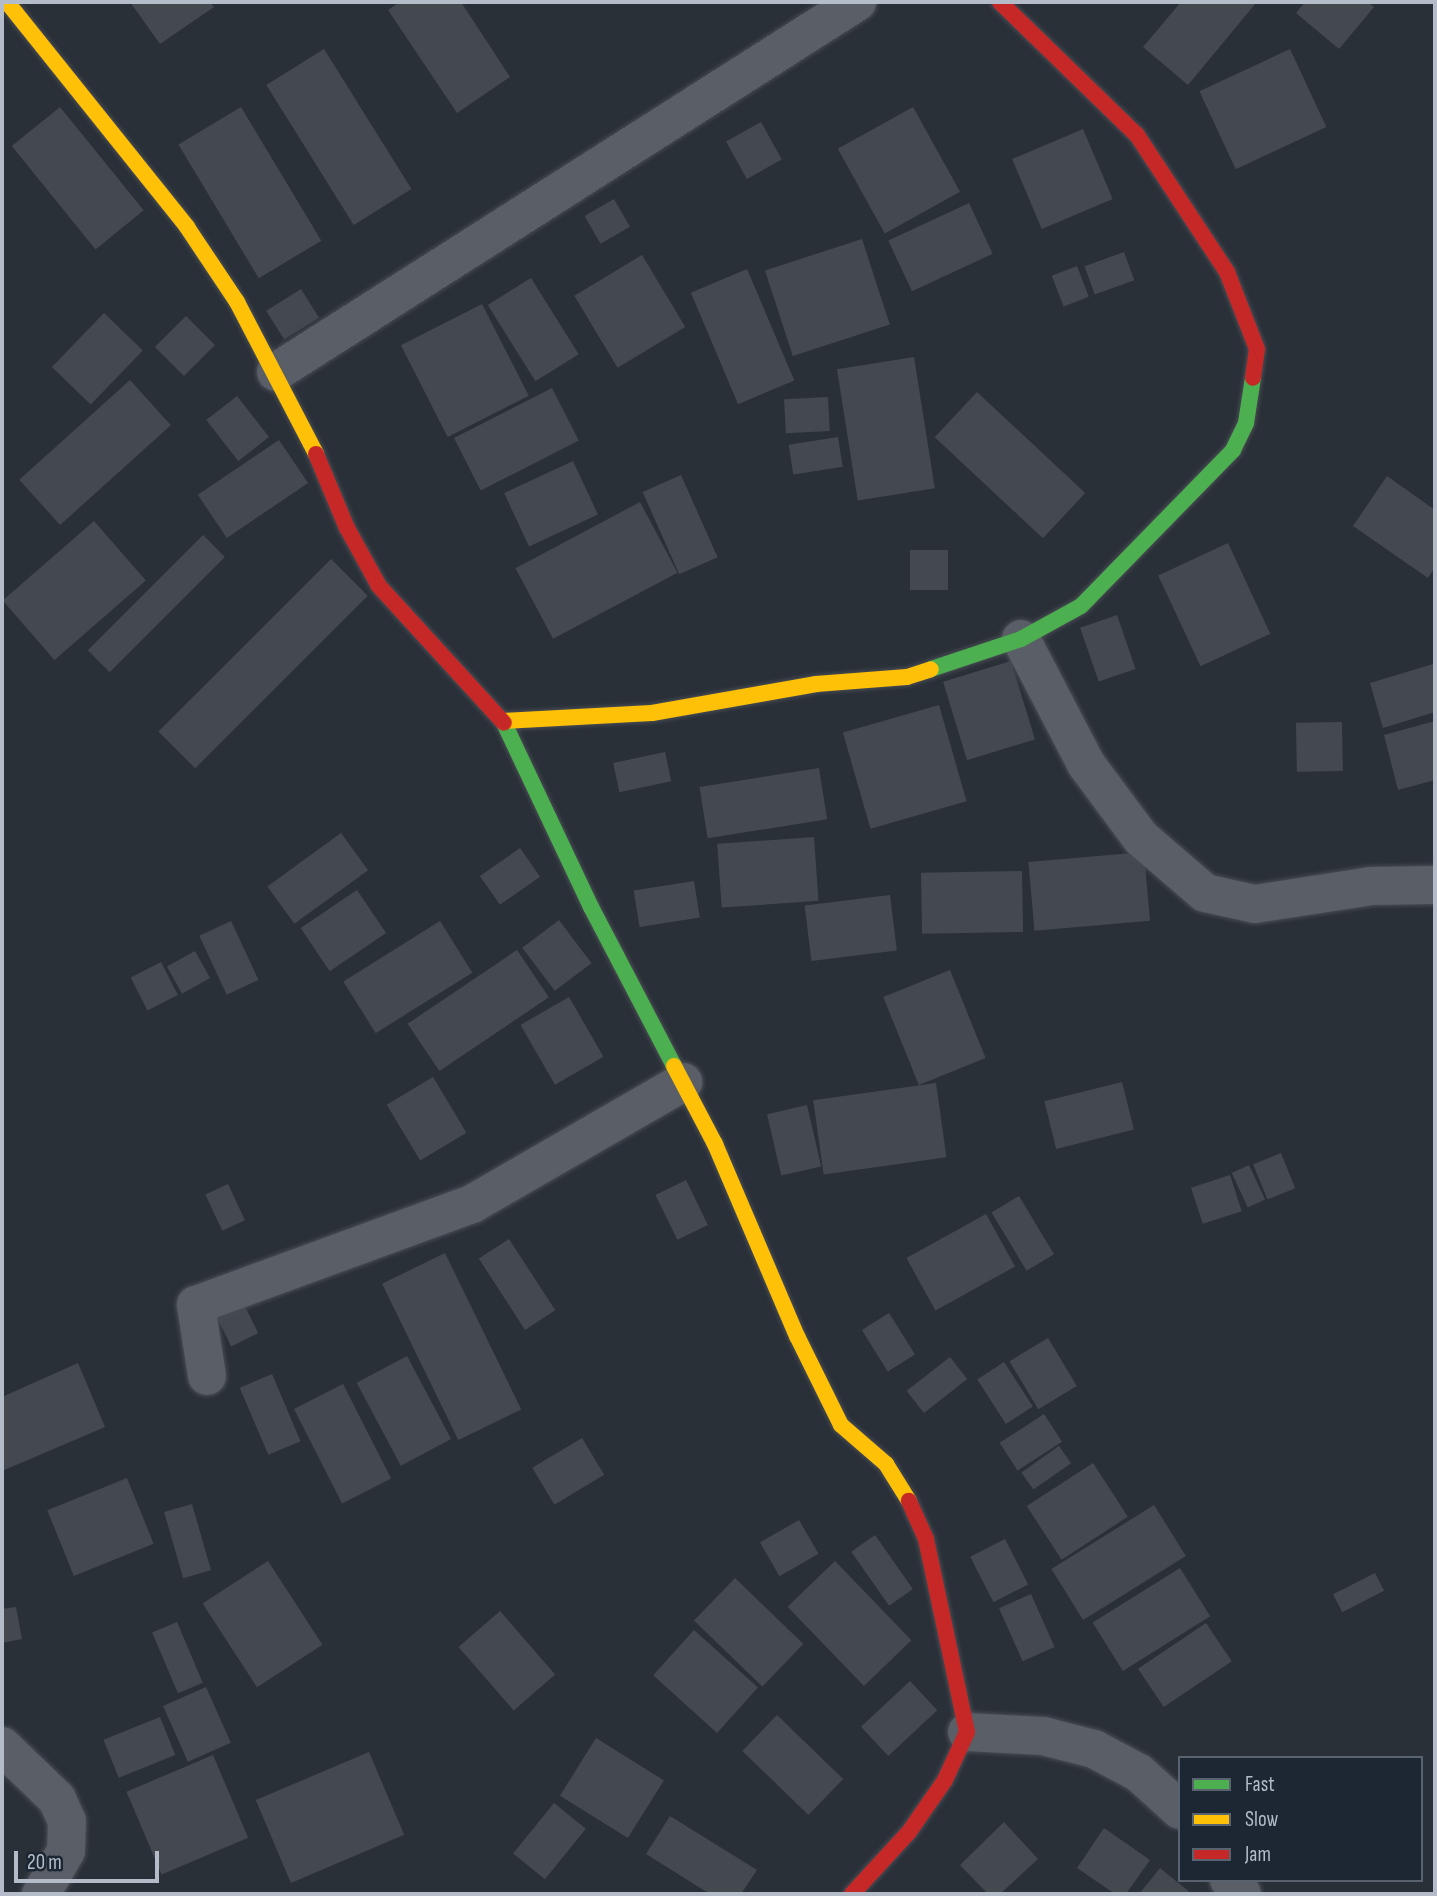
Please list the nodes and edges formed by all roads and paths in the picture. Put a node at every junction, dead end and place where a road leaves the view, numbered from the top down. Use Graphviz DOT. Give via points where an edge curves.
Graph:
graph roads {
  1 [pos="7,2"];
  2 [pos="857,2"];
  3 [pos="1000,2"];
  4 [pos="2,8"];
  5 [pos="276,372"];
  6 [pos="1021,639"];
  7 [pos="503,721"];
  8 [pos="1435,885"];
  9 [pos="683,1082"];
  10 [pos="207,1376"];
  11 [pos="967,1732"];
  12 [pos="2,1746"];
  13 [pos="1178,1808"];
  14 [pos="41,1894"];
  15 [pos="852,1894"];
  1 -- 4 [label="street"];
  1 -- 5 [label="street" via="187,227"];
  2 -- 5 [label="street"];
  3 -- 6 [label="street" via="1137,135 1227,272 1256,349 1246,424 1233,450 1081,606"];
  5 -- 7 [label="street" via="301,418 347,528 379,586"];
  6 -- 7 [label="street" via="907,677 816,684 652,713"];
  6 -- 8 [label="street" via="1086,764 1141,838 1205,893 1255,904 1371,886"];
  7 -- 9 [label="street" via="591,907"];
  9 -- 10 [label="street" via="472,1204 196,1305"];
  9 -- 11 [label="street" via="841,1425 886,1464 926,1539"];
  11 -- 13 [label="street" via="1043,1736 1094,1749 1139,1773"];
  11 -- 15 [label="street" via="945,1780 909,1832"];
  12 -- 14 [label="street" via="57,1799 67,1821 66,1851"];
}
